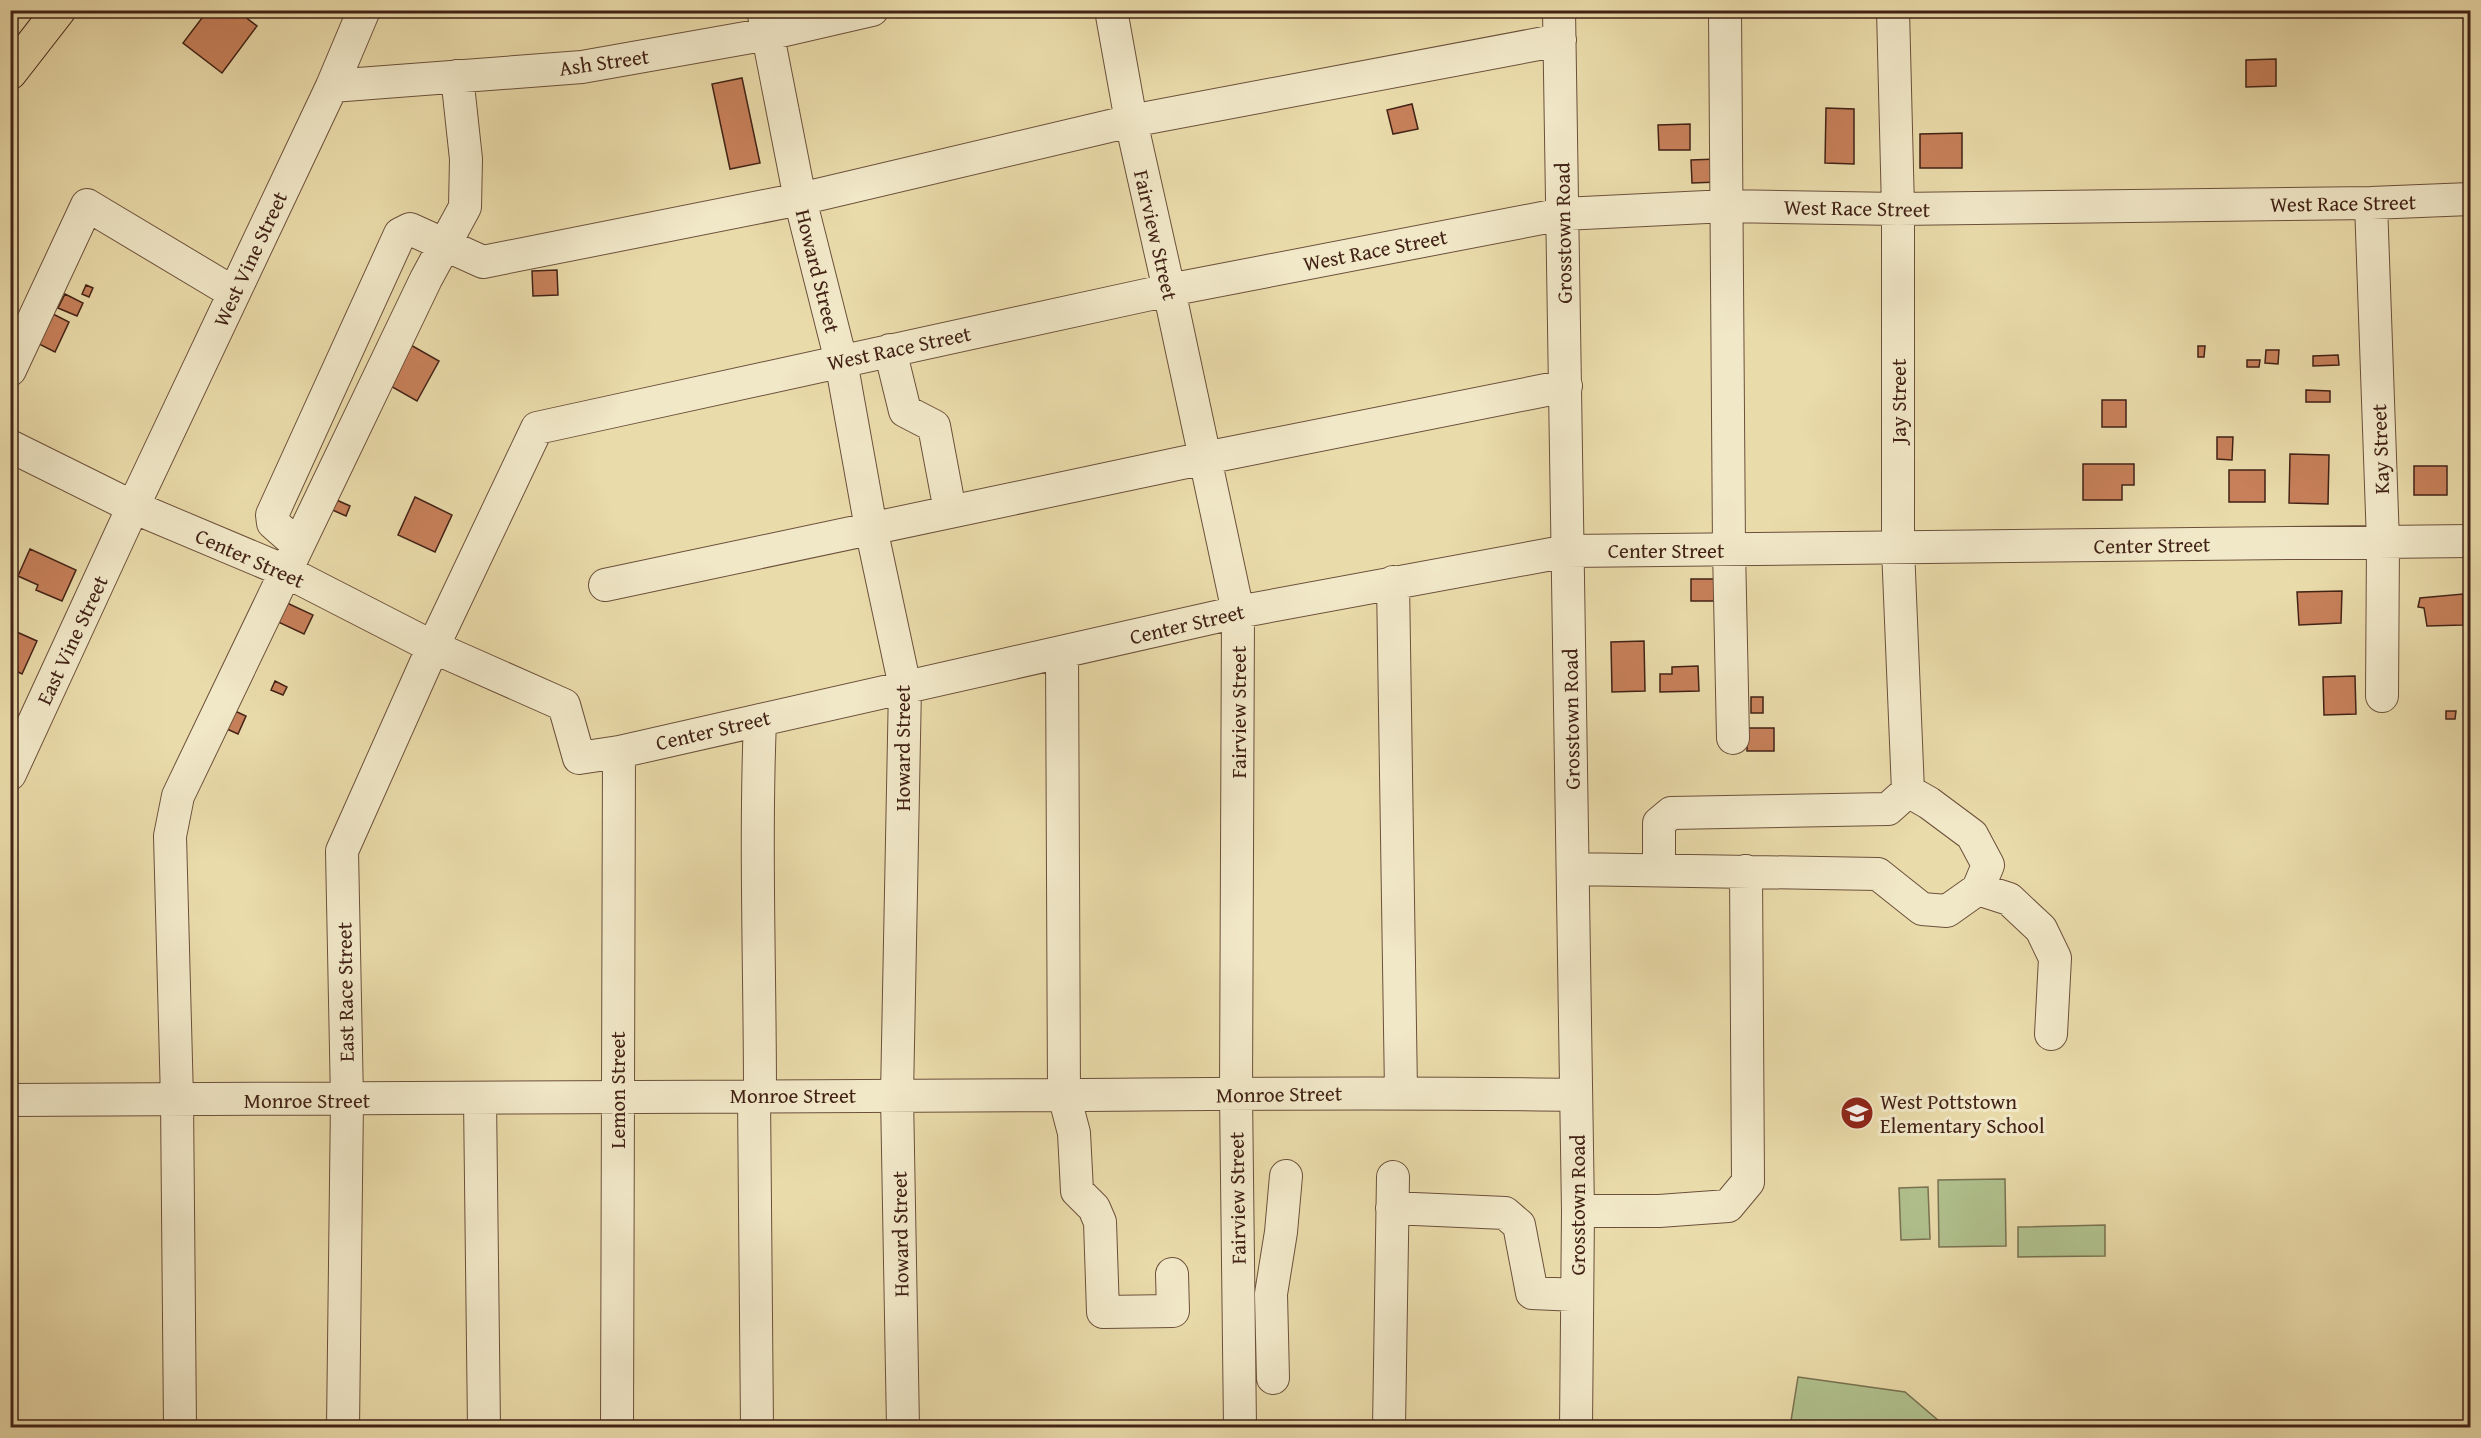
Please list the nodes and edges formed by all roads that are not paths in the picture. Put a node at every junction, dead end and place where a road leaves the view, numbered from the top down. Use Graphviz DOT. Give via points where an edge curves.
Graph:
graph roads {
  1 [pos="58,10"];
  2 [pos="364,10"];
  3 [pos="872,10"];
  4 [pos="1110,10"];
  5 [pos="1725,10"];
  6 [pos="1893,10"];
  7 [pos="766,22"];
  8 [pos="1559,25"];
  9 [pos="10,73"];
  10 [pos="457,76"];
  11 [pos="332,86"];
  12 [pos="1131,121"];
  13 [pos="800,199"];
  14 [pos="2470,199"];
  15 [pos="2371,203"];
  16 [pos="1727,206"];
  17 [pos="1898,209"];
  18 [pos="1563,214"];
  19 [pos="445,244"];
  20 [pos="1169,290"];
  21 [pos="234,293"];
  22 [pos="890,350"];
  23 [pos="840,361"];
  24 [pos="10,370"];
  25 [pos="1566,386"];
  26 [pos="10,446"];
  27 [pos="1205,458"];
  28 [pos="133,507"];
  29 [pos="950,511"];
  30 [pos="870,528"];
  31 [pos="2470,540"];
  32 [pos="2383,542"];
  33 [pos="1898,548"];
  34 [pos="1729,549"];
  35 [pos="1568,551"];
  36 [pos="291,558"];
  37 [pos="1393,582"];
  38 [pos="605,585"];
  39 [pos="1238,612"];
  40 [pos="433,647"];
  41 [pos="1062,652"];
  42 [pos="905,687"];
  43 [pos="2382,696"];
  44 [pos="760,720"];
  45 [pos="1733,738"];
  46 [pos="619,752"];
  47 [pos="10,774"];
  48 [pos="1908,791"];
  49 [pos="1573,869"];
  50 [pos="1659,869"];
  51 [pos="1746,871"];
  52 [pos="1978,889"];
  53 [pos="2051,1034"];
  54 [pos="1401,1092"];
  55 [pos="1236,1094"];
  56 [pos="617,1095"];
  57 [pos="757,1095"];
  58 [pos="897,1095"];
  59 [pos="1064,1095"];
  60 [pos="1576,1095"];
  61 [pos="480,1098"];
  62 [pos="177,1099"];
  63 [pos="10,1100"];
  64 [pos="347,1100"];
  65 [pos="1286,1176"];
  66 [pos="1393,1177"];
  67 [pos="1392,1208"];
  68 [pos="1578,1211"];
  69 [pos="1276,1268"];
  70 [pos="1238,1270"];
  71 [pos="1172,1274"];
  72 [pos="1577,1295"];
  73 [pos="1273,1378"];
  74 [pos="180,1428"];
  75 [pos="343,1428"];
  76 [pos="484,1428"];
  77 [pos="617,1428"];
  78 [pos="757,1428"];
  79 [pos="903,1428"];
  80 [pos="1240,1428"];
  81 [pos="1389,1428"];
  82 [pos="1576,1428"];
  1 -- 9 [label="main road"];
  2 -- 11 [label="street, West Vine Street"];
  3 -- 7 [label="street, Ash Street"];
  4 -- 12 [label="street, Fairview Street"];
  5 -- 16 [label="street"];
  6 -- 17 [label="street, Jay Street"];
  7 -- 10 [label="street, Ash Street" via="582,67"];
  7 -- 13 [label="street, Howard Street"];
  8 -- 12 [label="street"];
  8 -- 18 [label="street, Grosstown Road"];
  10 -- 11 [label="street, Ash Street"];
  10 -- 19 [label="street" via="466,159 465,207"];
  11 -- 21 [label="street, West Vine Street"];
  12 -- 13 [label="street"];
  12 -- 20 [label="street, Fairview Street"];
  13 -- 19 [label="street" via="483,262"];
  13 -- 23 [label="street, Howard Street"];
  14 -- 15 [label="street, West Race Street"];
  15 -- 17 [label="street, West Race Street"];
  15 -- 32 [label="street, Kay Street"];
  16 -- 17 [label="street, West Race Street"];
  16 -- 18 [label="street, West Race Street"];
  16 -- 34 [label="street"];
  17 -- 33 [label="street, Jay Street"];
  18 -- 20 [label="street, West Race Street"];
  18 -- 25 [label="street, Grosstown Road"];
  19 -- 36 [label="street"];
  19 -- 36 [label="street" via="410,229 400,234 272,515"];
  20 -- 22 [label="street, West Race Street"];
  20 -- 27 [label="street, Fairview Street"];
  21 -- 24 [label="street" via="87,205"];
  21 -- 28 [label="street, West Vine Street"];
  22 -- 23 [label="street, West Race Street"];
  22 -- 29 [label="street" via="905,411 934,426"];
  23 -- 30 [label="street, Howard Street"];
  23 -- 40 [label="street, West Race Street" via="537,428"];
  25 -- 27 [label="street"];
  25 -- 35 [label="street, Grosstown Road"];
  26 -- 28 [label="street, Center Street"];
  27 -- 29 [label="street"];
  27 -- 39 [label="street, Fairview Street"];
  28 -- 36 [label="street, Center Street"];
  28 -- 47 [label="street, East Vine Street"];
  29 -- 30 [label="street"];
  30 -- 38 [label="street"];
  30 -- 42 [label="street, Howard Street"];
  31 -- 32 [label="street, Center Street"];
  32 -- 33 [label="street, Center Street"];
  32 -- 43 [label="street, Kay Street"];
  33 -- 34 [label="street, Center Street"];
  33 -- 48 [label="street, Jay Street"];
  34 -- 35 [label="street, Center Street"];
  34 -- 45 [label="street"];
  35 -- 37 [label="street, Center Street"];
  35 -- 49 [label="street, Grosstown Road"];
  36 -- 40 [label="street, Center Street"];
  36 -- 62 [label="street" via="178,796 171,836"];
  37 -- 39 [label="street, Center Street"];
  37 -- 54 [label="street"];
  39 -- 41 [label="street, Center Street"];
  39 -- 55 [label="street, Fairview Street"];
  40 -- 46 [label="street, Center Street" via="564,705 579,758"];
  40 -- 64 [label="street, East Race Street" via="342,851"];
  41 -- 42 [label="street, Center Street"];
  41 -- 59 [label="street"];
  42 -- 44 [label="street, Center Street"];
  42 -- 58 [label="street, Howard Street"];
  44 -- 46 [label="street, Center Street"];
  44 -- 57 [label="street"];
  46 -- 56 [label="street, Lemon Street"];
  48 -- 50 [label="street" via="1888,809 1671,813 1659,823"];
  48 -- 52 [label="street" via="1972,835 1988,865"];
  49 -- 50 [label="street"];
  49 -- 60 [label="street, Grosstown Road"];
  50 -- 51 [label="street"];
  51 -- 52 [label="street" via="1878,874 1922,909 1947,911"];
  51 -- 68 [label="street" via="1748,1182 1728,1206"];
  52 -- 53 [label="street" via="2009,899 2041,929 2055,958"];
  54 -- 55 [label="street, Monroe Street"];
  54 -- 60 [label="street, Monroe Street"];
  55 -- 59 [label="street, Monroe Street"];
  55 -- 70 [label="street, Fairview Street"];
  56 -- 57 [label="street, Monroe Street"];
  56 -- 61 [label="street, Monroe Street"];
  56 -- 77 [label="street, Lemon Street"];
  57 -- 58 [label="street, Monroe Street"];
  57 -- 78 [label="street"];
  58 -- 59 [label="street, Monroe Street"];
  58 -- 79 [label="street, Howard Street"];
  59 -- 71 [label="street" via="1074,1133 1077,1191 1094,1208 1100,1222 1103,1312 1173,1311"];
  60 -- 68 [label="street, Grosstown Road"];
  61 -- 64 [label="street, Monroe Street"];
  61 -- 76 [label="street"];
  62 -- 63 [label="street, Monroe Street"];
  62 -- 64 [label="street, Monroe Street"];
  62 -- 74 [label="street"];
  64 -- 75 [label="street, East Race Street"];
  65 -- 69 [label="street"];
  66 -- 67 [label="street"];
  67 -- 72 [label="street" via="1505,1214 1519,1225 1532,1293"];
  67 -- 81 [label="street"];
  68 -- 72 [label="street, Grosstown Road"];
  69 -- 70 [label="street"];
  69 -- 73 [label="street" via="1271,1294"];
  70 -- 80 [label="street, Fairview Street"];
  72 -- 82 [label="street, Grosstown Road"];
}
